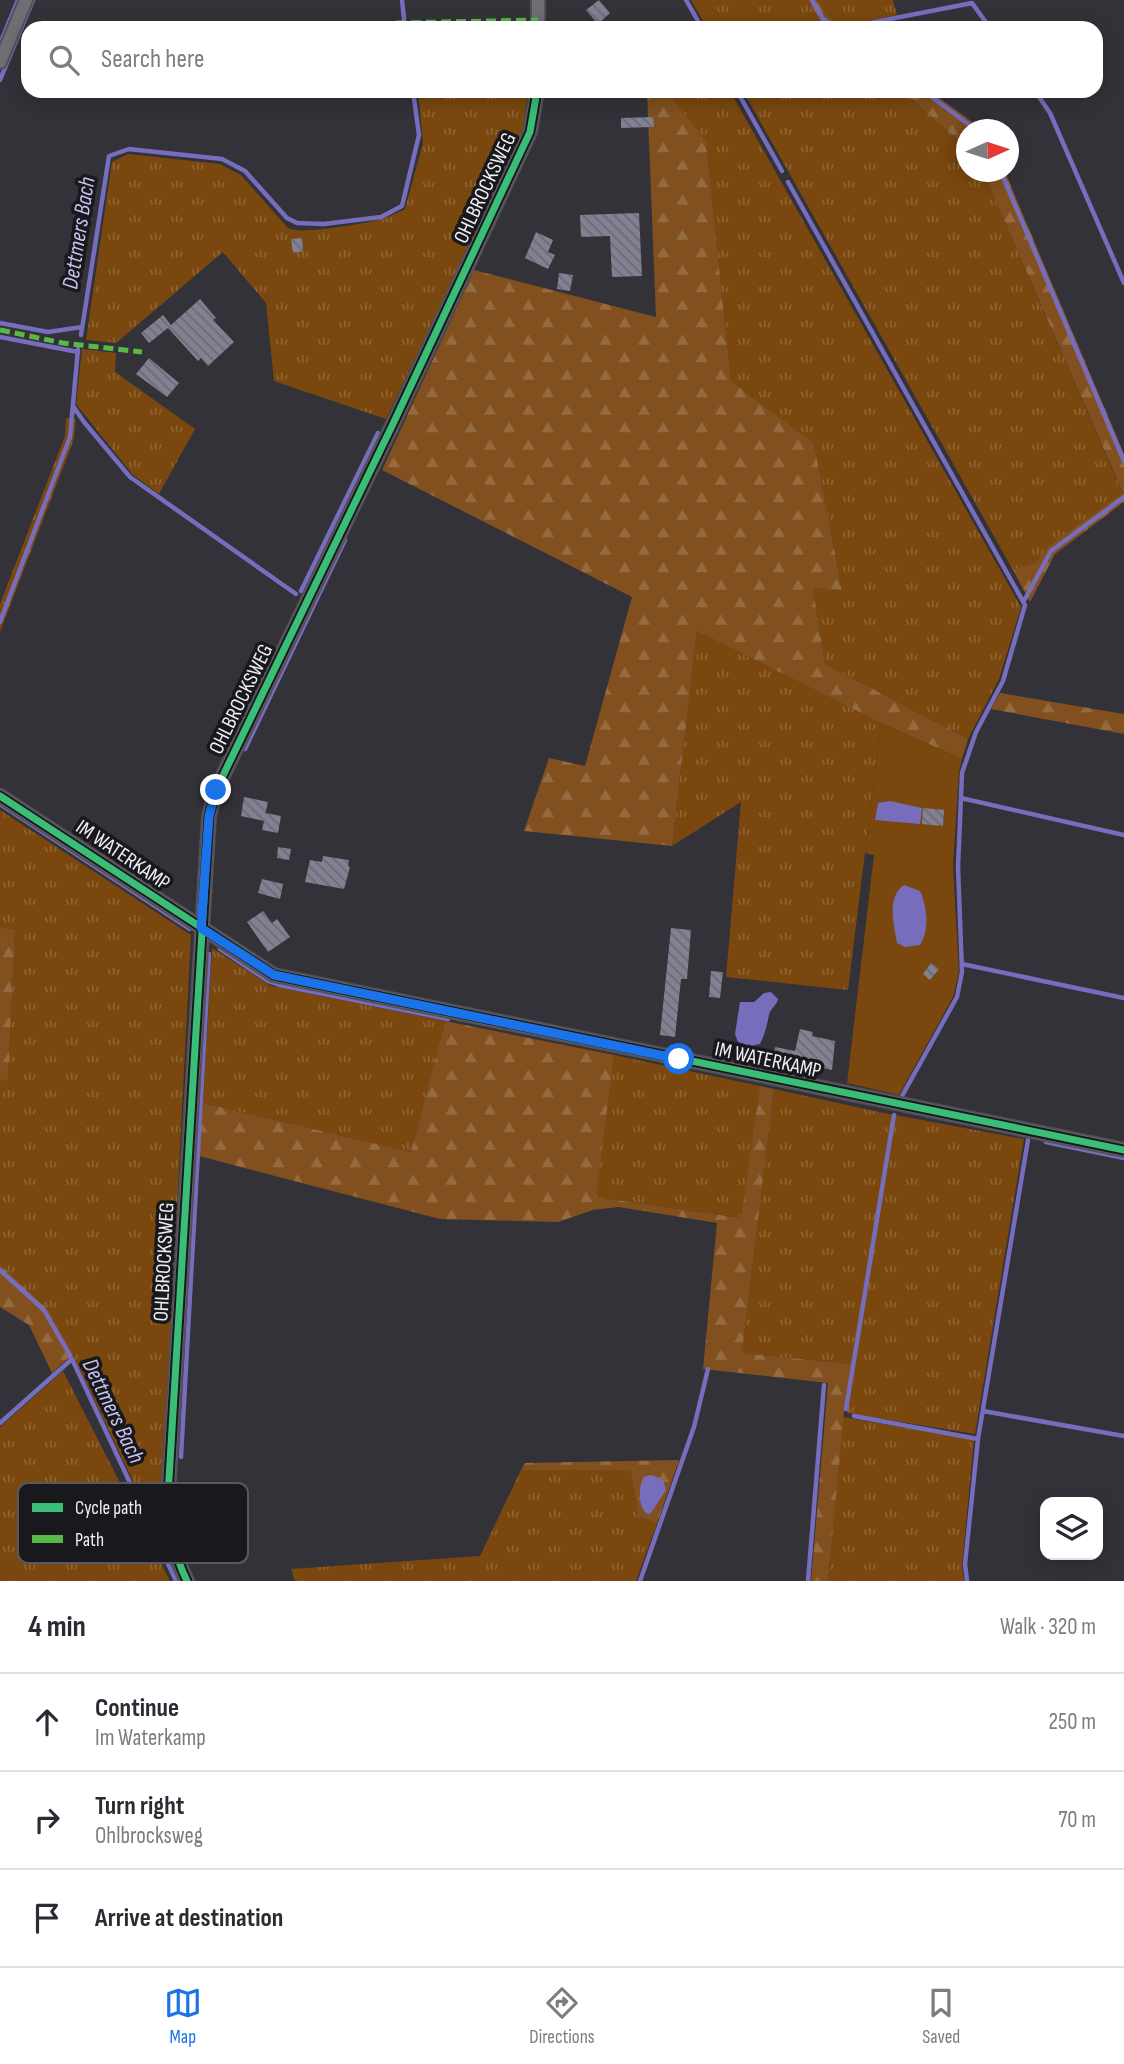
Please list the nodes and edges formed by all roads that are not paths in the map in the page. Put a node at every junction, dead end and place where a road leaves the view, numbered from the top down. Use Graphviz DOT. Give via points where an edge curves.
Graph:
graph roads {
  1 [pos="26,0"];
  2 [pos="538,0"];
  3 [pos="538,21"];
  4 [pos="0,62"];
  5 [pos="536,98"];
  6 [pos="0,796"];
  7 [pos="201,928"];
  8 [pos="1124,1150"];
  9 [pos="169,1483"];
  10 [pos="178,1563"];
  11 [pos="187,1581"];
  1 -- 4 [label="street"];
  2 -- 3 [label="street"];
  5 -- 7 [label="street, OHLBROCKSWEG" via="530,132 216,790 209,816"];
  6 -- 7 [label="street, IM WATERKAMP"];
  7 -- 8 [label="street, IM WATERKAMP" via="274,975"];
  7 -- 9 [label="street, OHLBROCKSWEG"];
  10 -- 11 [label="street, OHLBROCKSWEG"];
}
